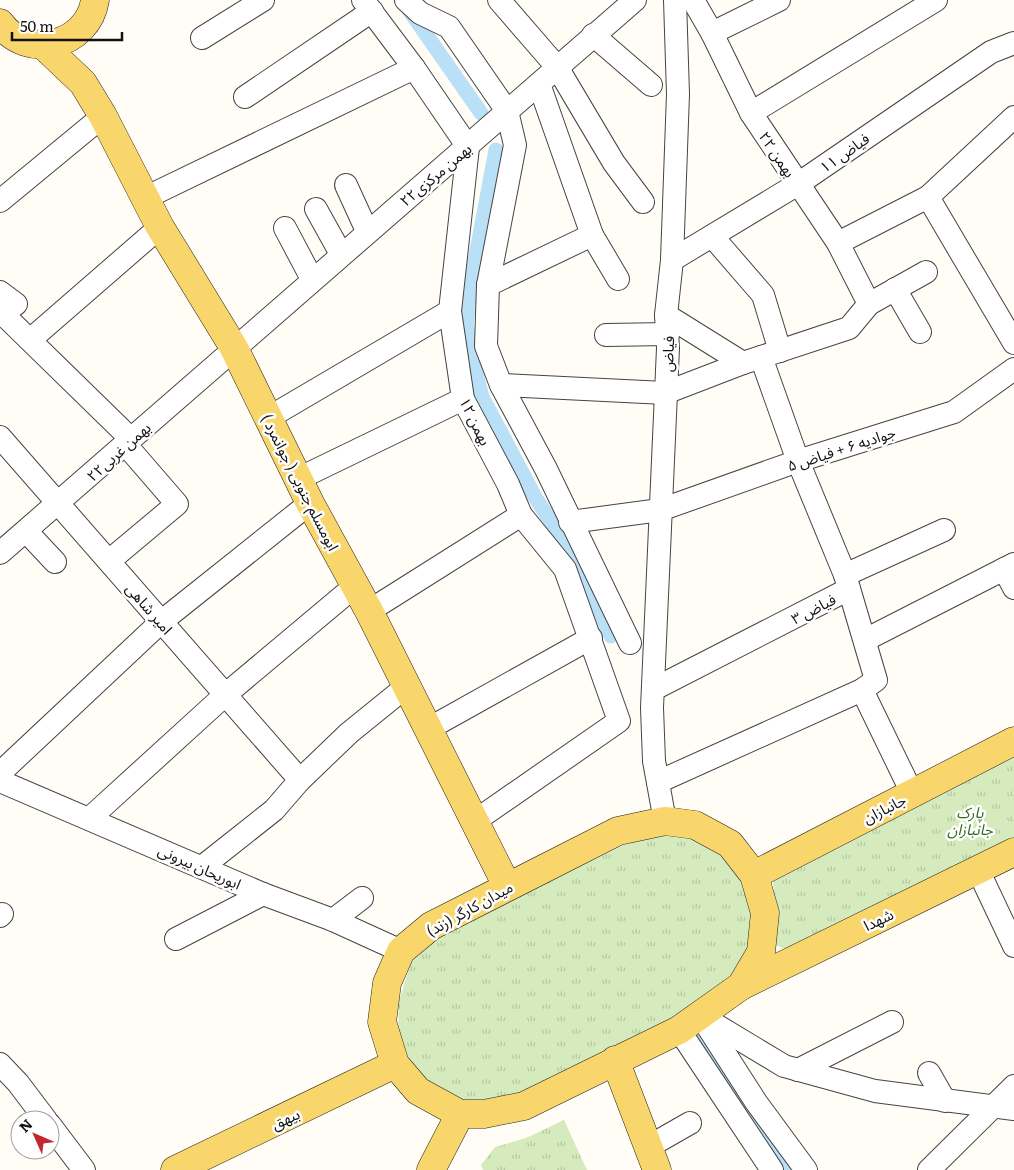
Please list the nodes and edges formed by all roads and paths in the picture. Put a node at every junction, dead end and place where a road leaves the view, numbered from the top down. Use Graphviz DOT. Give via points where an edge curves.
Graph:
graph roads {
  1 [pos="263,0"];
  2 [pos="406,0"];
  3 [pos="499,0"];
  4 [pos="635,0"];
  5 [pos="675,0"];
  6 [pos="693,0"];
  7 [pos="779,0"];
  8 [pos="936,0"];
  9 [pos="367,5"];
  10 [pos="90,12"];
  11 [pos="0,25"];
  12 [pos="712,33"];
  13 [pos="593,35"];
  14 [pos="202,38"];
  15 [pos="1014,43"];
  16 [pos="43,45"];
  17 [pos="557,67"];
  18 [pos="414,68"];
  19 [pos="83,83"];
  20 [pos="539,84"];
  21 [pos="651,85"];
  22 [pos="246,97"];
  23 [pos="508,111"];
  24 [pos="751,113"];
  25 [pos="104,116"];
  26 [pos="1014,117"];
  27 [pos="468,147"];
  28 [pos="798,184"];
  29 [pos="346,185"];
  30 [pos="928,197"];
  31 [pos="145,198"];
  32 [pos="0,201"];
  33 [pos="643,202"];
  34 [pos="316,209"];
  35 [pos="160,227"];
  36 [pos="285,228"];
  37 [pos="367,231"];
  38 [pos="592,235"];
  39 [pos="712,236"];
  40 [pos="838,244"];
  41 [pos="341,254"];
  42 [pos="672,260"];
  43 [pos="926,272"];
  44 [pos="312,279"];
  45 [pos="618,279"];
  46 [pos="488,285"];
  47 [pos="895,289"];
  48 [pos="869,304"];
  49 [pos="4,306"];
  50 [pos="450,311"];
  51 [pos="667,324"];
  52 [pos="920,332"];
  53 [pos="606,335"];
  54 [pos="30,340"];
  55 [pos="1014,343"];
  56 [pos="234,348"];
  57 [pos="762,357"];
  58 [pos="1014,369"];
  59 [pos="501,384"];
  60 [pos="666,393"];
  61 [pos="463,399"];
  62 [pos="268,418"];
  63 [pos="0,437"];
  64 [pos="128,442"];
  65 [pos="798,461"];
  66 [pos="298,479"];
  67 [pos="59,503"];
  68 [pos="310,504"];
  69 [pos="660,510"];
  70 [pos="520,516"];
  71 [pos="570,522"];
  72 [pos="944,530"];
  73 [pos="26,531"];
  74 [pos="0,553"];
  75 [pos="109,561"];
  76 [pos="55,562"];
  77 [pos="1011,574"];
  78 [pos="847,582"];
  79 [pos="355,586"];
  80 [pos="369,611"];
  81 [pos="162,621"];
  82 [pos="591,638"];
  83 [pos="865,640"];
  84 [pos="630,643"];
  85 [pos="407,686"];
  86 [pos="862,690"];
  87 [pos="225,695"];
  88 [pos="653,698"];
  89 [pos="428,729"];
  90 [pos="1014,741"];
  91 [pos="0,773"];
  92 [pos="300,780"];
  93 [pos="0,781"];
  94 [pos="658,782"];
  95 [pos="912,793"];
  96 [pos="90,818"];
  97 [pos="475,821"];
  98 [pos="665,821"];
  99 [pos="1014,852"];
  100 [pos="202,867"];
  101 [pos="978,870"];
  102 [pos="754,875"];
  103 [pos="508,886"];
  104 [pos="263,894"];
  105 [pos="362,898"];
  106 [pos="333,920"];
  107 [pos="176,939"];
  108 [pos="1014,946"];
  109 [pos="400,951"];
  110 [pos="741,986"];
  111 [pos="892,1022"];
  112 [pos="690,1023"];
  113 [pos="615,1060"];
  114 [pos="0,1064"];
  115 [pos="395,1064"];
  116 [pos="798,1070"];
  117 [pos="929,1073"];
  118 [pos="1014,1086"];
  119 [pos="945,1101"];
  120 [pos="992,1105"];
  121 [pos="1014,1109"];
  122 [pos="39,1110"];
  123 [pos="460,1114"];
  124 [pos="690,1123"];
  125 [pos="60,1138"];
  126 [pos="652,1159"];
  127 [pos="84,1170"];
  128 [pos="175,1170"];
  129 [pos="431,1170"];
  130 [pos="772,1170"];
  131 [pos="806,1170"];
  132 [pos="930,1170"];
  1 -- 14 [label="street"];
  2 -- 23 [label="street" via="420,12 449,26"];
  3 -- 17 [label="street"];
  4 -- 13 [label="street, ۲۲بهمن مرکزی"];
  5 -- 42 [label="street, فیاض" via="678,94"];
  6 -- 12 [label="street, بهمن ۲۲"];
  7 -- 12 [label="street"];
  8 -- 24 [label="street"];
  9 -- 18 [label="street"];
  9 -- 22 [label="street"];
  10 -- 16 [label="main road" via="74,35 59,43"];
  10 -- 19 [label="main road"];
  11 -- 16 [label="main road" via="20,40"];
  12 -- 24 [label="street, بهمن ۲۲"];
  13 -- 17 [label="street, ۲۲بهمن مرکزی"];
  13 -- 21 [label="street"];
  15 -- 28 [label="street, فیاض ۱۱" via="991,52"];
  16 -- 19 [label="main road, ابومسلم جنوبی ( جوانمرد )"];
  17 -- 20 [label="street, ۲۲بهمن مرکزی"];
  17 -- 33 [label="street" via="614,164"];
  18 -- 27 [label="street"];
  18 -- 31 [label="street"];
  19 -- 25 [label="main road, ابومسلم جنوبی ( جوانمرد )"];
  20 -- 23 [label="street, ۲۲بهمن مرکزی"];
  20 -- 38 [label="street"];
  23 -- 27 [label="street, ۲۲بهمن مرکزی"];
  23 -- 46 [label="street" via="515,145"];
  24 -- 28 [label="street, بهمن ۲۲"];
  25 -- 31 [label="main road, ابومسلم جنوبی ( جوانمرد )"];
  25 -- 32 [label="street"];
  26 -- 30 [label="street"];
  27 -- 37 [label="street, ۲۲بهمن مرکزی"];
  27 -- 50 [label="street, بهمن ۱۲"];
  28 -- 39 [label="street, فیاض ۱۱"];
  28 -- 40 [label="street, بهمن ۲۲"];
  29 -- 37 [label="street"];
  30 -- 40 [label="street"];
  30 -- 55 [label="street"];
  31 -- 35 [label="main road, ابومسلم جنوبی ( جوانمرد )"];
  34 -- 41 [label="street"];
  35 -- 54 [label="street"];
  35 -- 56 [label="main road, ابومسلم جنوبی ( جوانمرد )"];
  36 -- 44 [label="street"];
  37 -- 41 [label="street, ۲۲بهمن مرکزی"];
  38 -- 45 [label="street"];
  38 -- 46 [label="street"];
  39 -- 42 [label="street, فیاض ۱۱"];
  39 -- 57 [label="street, فیاض ۳" via="763,295"];
  40 -- 48 [label="street, بهمن ۲۲"];
  41 -- 44 [label="street, ۲۲بهمن مرکزی"];
  42 -- 51 [label="street, فیاض"];
  43 -- 47 [label="street"];
  44 -- 56 [label="street, ۲۲بهمن مرکزی"];
  46 -- 59 [label="street" via="486,346"];
  47 -- 48 [label="street"];
  47 -- 52 [label="street"];
  48 -- 57 [label="street" via="849,328"];
  49 -- 54 [label="street"];
  50 -- 61 [label="street, بهمن ۱۲"];
  50 -- 62 [label="street"];
  51 -- 53 [label="street"];
  51 -- 57 [label="street"];
  51 -- 60 [label="street, فیاض"];
  54 -- 64 [label="street"];
  56 -- 62 [label="main road, ابومسلم جنوبی ( جوانمرد )"];
  56 -- 64 [label="street, ۲۲بهمن غربی"];
  57 -- 60 [label="street"];
  57 -- 65 [label="street, فیاض ۳"];
  58 -- 65 [label="street, جوادیه ۶ + فیاض ۵" via="954,412"];
  59 -- 60 [label="street"];
  59 -- 71 [label="street"];
  60 -- 69 [label="street, فیاض"];
  61 -- 66 [label="street"];
  61 -- 70 [label="street, بهمن ۱۲" via="508,484"];
  62 -- 66 [label="main road, ابومسلم جنوبی ( جوانمرد )"];
  63 -- 67 [label="street, امیر شاهی"];
  64 -- 67 [label="street, ۲۲بهمن غربی"];
  64 -- 75 [label="street" via="177,504"];
  65 -- 69 [label="street, جوادیه ۶ + فیاض ۵"];
  65 -- 78 [label="street, فیاض ۳"];
  66 -- 68 [label="main road, ابومسلم جنوبی ( جوانمرد )"];
  67 -- 73 [label="street, ۲۲بهمن غربی"];
  67 -- 75 [label="street, امیر شاهی"];
  68 -- 79 [label="main road, ابومسلم جنوبی ( جوانمرد )"];
  68 -- 81 [label="street"];
  69 -- 71 [label="street, جوادیه ۶ + فیاض ۵"];
  69 -- 88 [label="street, فیاض"];
  70 -- 80 [label="street"];
  70 -- 82 [label="street, بهمن ۱۲" via="565,569"];
  71 -- 84 [label="street"];
  72 -- 78 [label="street"];
  73 -- 74 [label="street, ۲۲بهمن غربی"];
  73 -- 76 [label="street"];
  75 -- 81 [label="street, امیر شاهی"];
  77 -- 83 [label="street"];
  78 -- 83 [label="street"];
  78 -- 88 [label="street, فیاض ۳"];
  79 -- 80 [label="main road, ابومسلم جنوبی ( جوانمرد )"];
  79 -- 87 [label="street"];
  80 -- 85 [label="main road, ابومسلم جنوبی ( جوانمرد )"];
  81 -- 87 [label="street, امیر شاهی"];
  81 -- 91 [label="street"];
  82 -- 89 [label="street"];
  82 -- 97 [label="street, بهمن ۱۲" via="619,721"];
  83 -- 86 [label="street" via="876,680"];
  85 -- 89 [label="main road, ابومسلم جنوبی ( جوانمرد )"];
  85 -- 92 [label="street" via="349,733"];
  86 -- 94 [label="street"];
  86 -- 95 [label="street"];
  87 -- 92 [label="street, امیر شاهی"];
  87 -- 96 [label="street"];
  88 -- 94 [label="street, فیاض" via="654,761"];
  89 -- 97 [label="main road, ابومسلم جنوبی ( جوانمرد )"];
  90 -- 95 [label="main road, جانبازان"];
  92 -- 100 [label="street" via="274,810"];
  93 -- 96 [label="street, ابوریحان بیرونی"];
  94 -- 98 [label="street, فیاض"];
  95 -- 102 [label="main road, جانبازان"];
  96 -- 100 [label="street, ابوریحان بیرونی"];
  97 -- 103 [label="main road, ابومسلم جنوبی ( جوانمرد )"];
  98 -- 102 [label="main road, میدان کارگر (زند)" via="695,825 730,844"];
  98 -- 103 [label="main road, میدان کارگر (زند)" via="618,831"];
  99 -- 101 [label="main road, شهدا"];
  100 -- 104 [label="street, ابوریحان بیرونی"];
  101 -- 108 [label="street"];
  101 -- 110 [label="main road, شهدا"];
  102 -- 110 [label="main road, میدان کارگر (زند)" via="765,913 761,952"];
  103 -- 109 [label="main road, میدان کارگر (زند)" via="431,926"];
  104 -- 106 [label="street, ابوریحان بیرونی"];
  104 -- 107 [label="street"];
  105 -- 106 [label="street"];
  106 -- 109 [label="street, ابوریحان بیرونی"];
  109 -- 115 [label="main road, میدان کارگر (زند)" via="387,983 382,1022"];
  110 -- 112 [label="main road, میدان کارگر (زند)"];
  111 -- 116 [label="street"];
  112 -- 113 [label="main road, میدان کارگر (زند)"];
  112 -- 116 [label="street"];
  112 -- 130 [label="street"];
  112 -- 131 [label="street" via="756,1102"];
  113 -- 123 [label="main road, میدان کارگر (زند)" via="524,1106 484,1114"];
  113 -- 126 [label="main road"];
  114 -- 122 [label="street"];
  115 -- 123 [label="main road, میدان کارگر (زند)" via="418,1091"];
  115 -- 128 [label="main road, بیهق"];
  116 -- 119 [label="street" via="875,1091"];
  117 -- 119 [label="street"];
  118 -- 120 [label="street"];
  119 -- 120 [label="street"];
  120 -- 121 [label="street"];
  120 -- 132 [label="street"];
  123 -- 129 [label="main road"];
  124 -- 126 [label="street"];
  125 -- 127 [label="street"];
}
